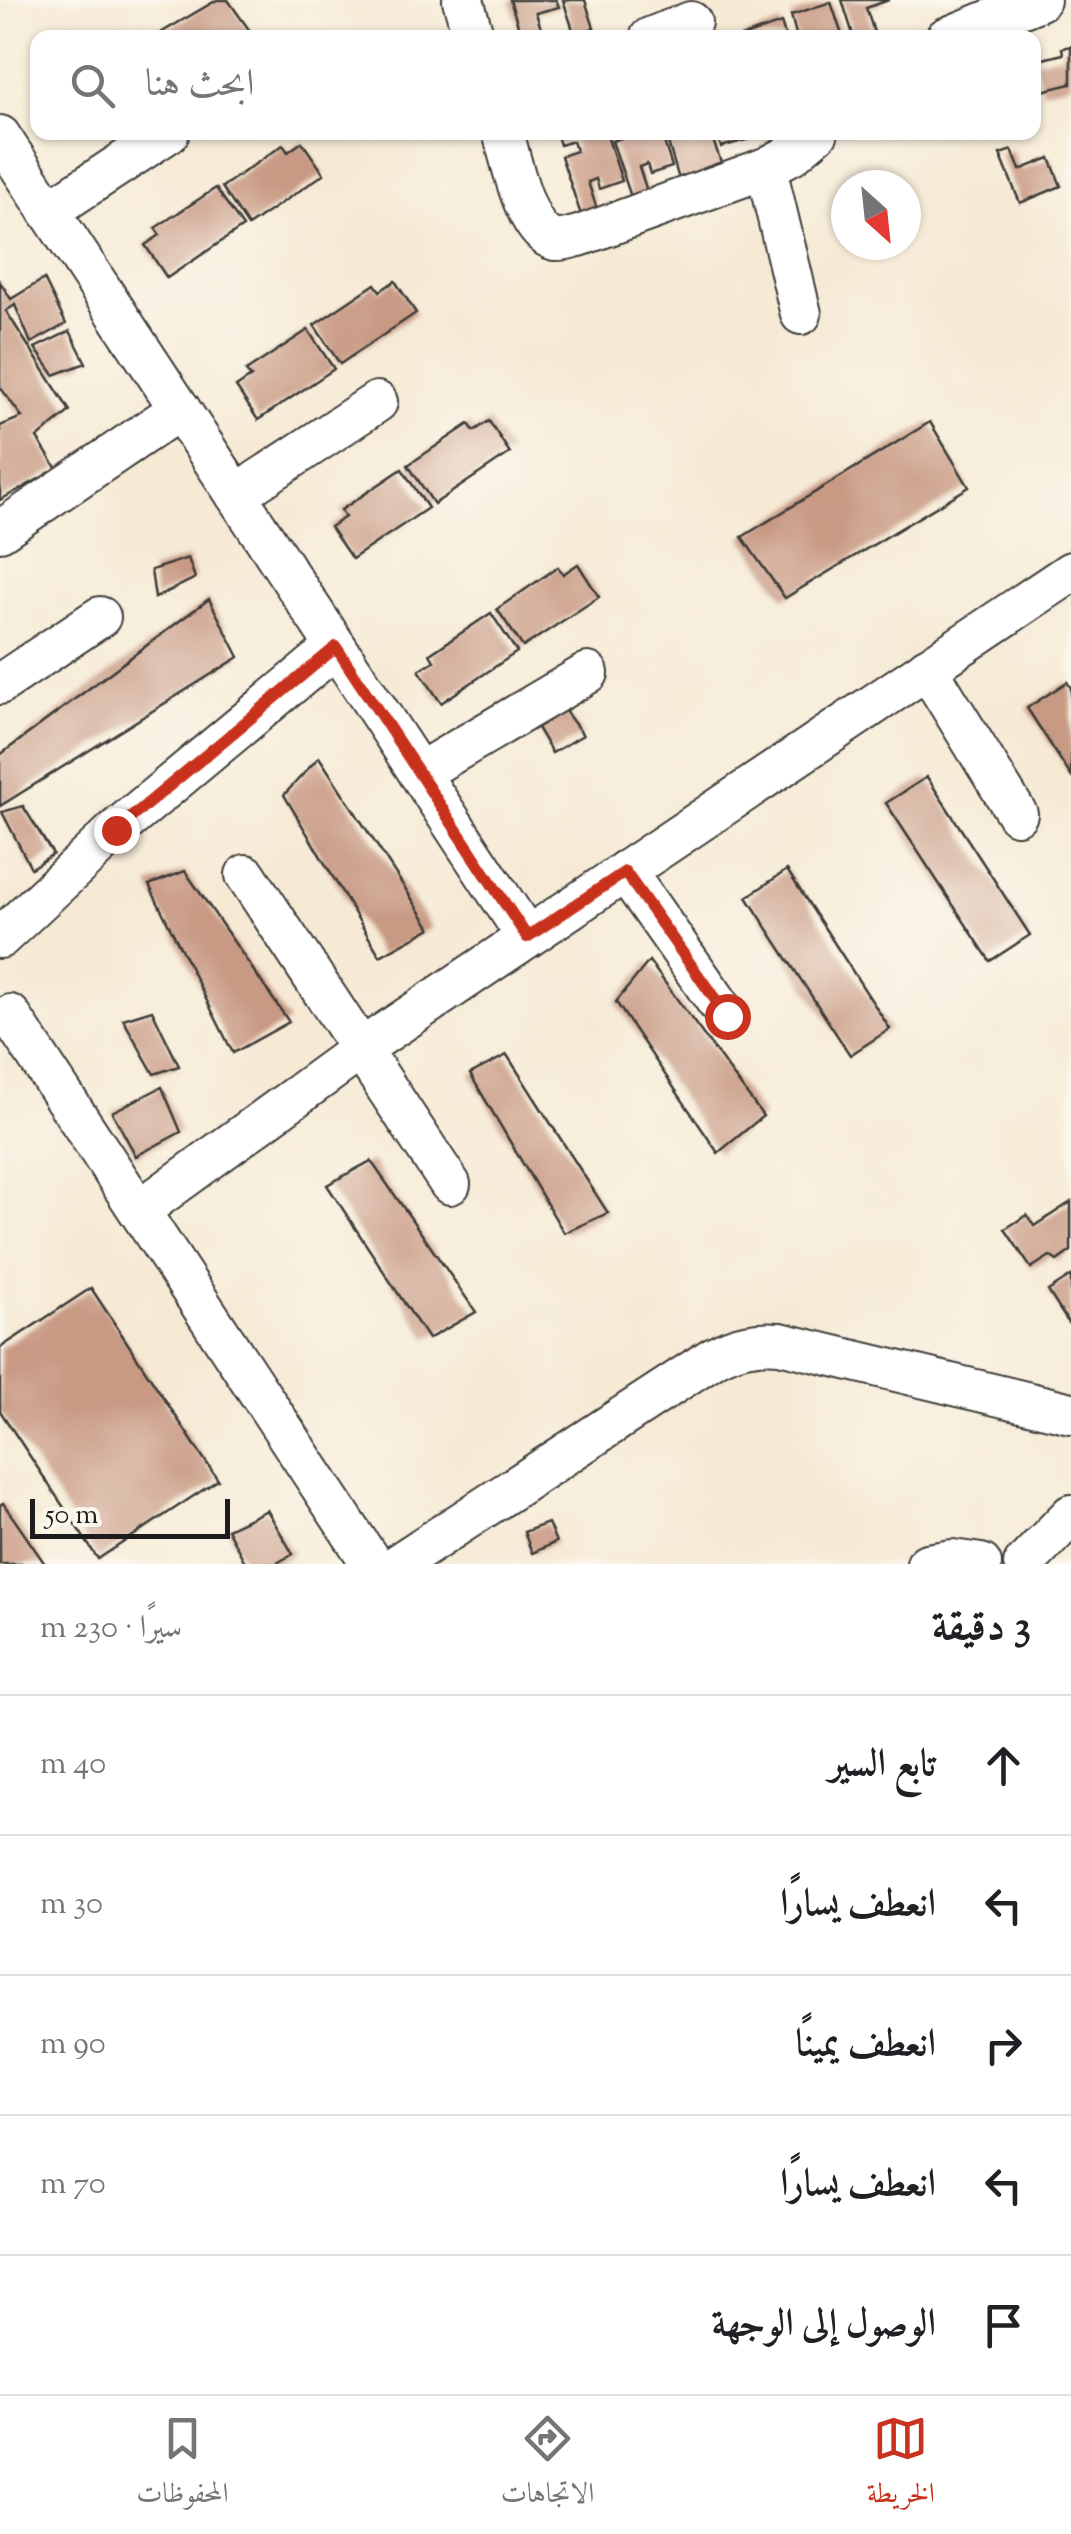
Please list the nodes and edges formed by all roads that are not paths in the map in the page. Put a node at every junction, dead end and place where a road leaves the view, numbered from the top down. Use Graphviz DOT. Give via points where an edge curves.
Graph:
graph roads {
  1 [pos="463,0"];
  2 [pos="1040,0"];
  3 [pos="691,22"];
  4 [pos="472,30"];
  5 [pos="670,30"];
  6 [pos="966,30"];
  7 [pos="0,136"];
  8 [pos="157,140"];
  9 [pos="505,140"];
  10 [pos="809,140"];
  11 [pos="766,168"];
  12 [pos="49,212"];
  13 [pos="802,314"];
  14 [pos="378,402"];
  15 [pos="180,409"];
  16 [pos="236,495"];
  17 [pos="0,531"];
  18 [pos="1071,572"];
  19 [pos="100,617"];
  20 [pos="336,647"];
  21 [pos="927,668"];
  22 [pos="588,673"];
  23 [pos="0,684"];
  24 [pos="419,773"];
  25 [pos="1017,814"];
  26 [pos="625,872"];
  27 [pos="246,875"];
  28 [pos="527,937"];
  29 [pos="0,938"];
  30 [pos="10,1015"];
  31 [pos="727,1016"];
  32 [pos="361,1049"];
  33 [pos="450,1184"];
  34 [pos="140,1210"];
  35 [pos="1071,1413"];
  36 [pos="1071,1515"];
  37 [pos="372,1564"];
  38 [pos="398,1564"];
  39 [pos="927,1564"];
  40 [pos="981,1564"];
  41 [pos="1024,1564"];
  1 -- 4 [label="street"];
  2 -- 6 [label="street"];
  3 -- 5 [label="street"];
  7 -- 12 [label="street"];
  8 -- 12 [label="street"];
  9 -- 11 [label="street" via="532,220 556,240"];
  10 -- 11 [label="street"];
  11 -- 13 [label="street"];
  12 -- 15 [label="street"];
  14 -- 16 [label="street"];
  15 -- 16 [label="street"];
  15 -- 17 [label="street"];
  16 -- 20 [label="street"];
  18 -- 21 [label="street"];
  19 -- 23 [label="street"];
  20 -- 24 [label="street"];
  20 -- 29 [label="street" via="116,830"];
  21 -- 25 [label="street"];
  21 -- 26 [label="street"];
  22 -- 24 [label="street"];
  24 -- 28 [label="street"];
  26 -- 28 [label="street"];
  26 -- 31 [label="street"];
  27 -- 32 [label="street"];
  28 -- 32 [label="street"];
  30 -- 34 [label="street"];
  32 -- 33 [label="street"];
  32 -- 34 [label="street"];
  34 -- 37 [label="street"];
  35 -- 38 [label="street" via="780,1343 735,1346"];
  36 -- 41 [label="street"];
  39 -- 40 [label="street"];
}
